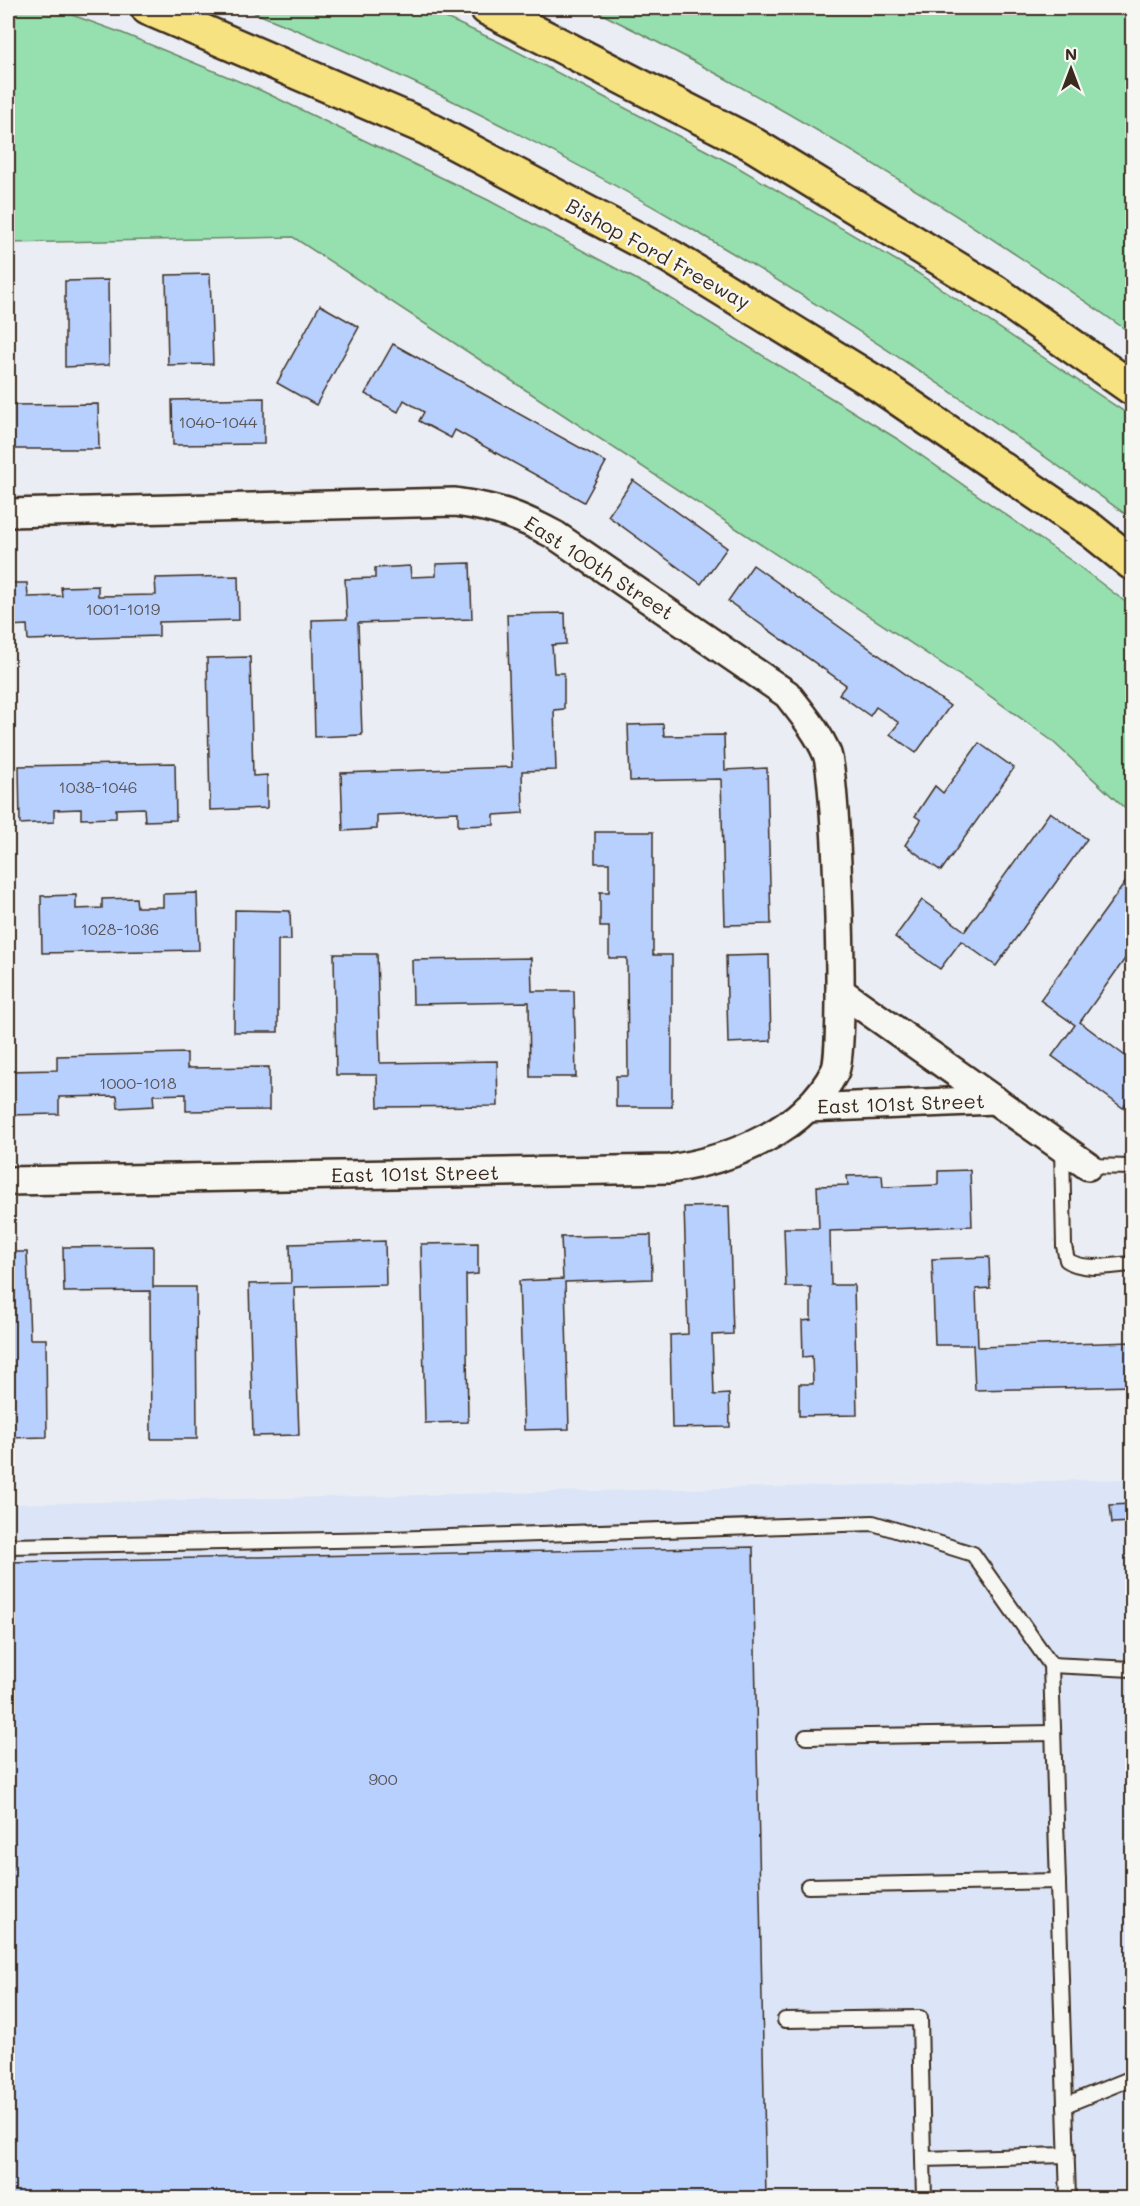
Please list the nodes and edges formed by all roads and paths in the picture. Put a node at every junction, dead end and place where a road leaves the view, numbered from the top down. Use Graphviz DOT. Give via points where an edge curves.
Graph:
graph roads {
  1 [pos="148,8"];
  2 [pos="487,8"];
  3 [pos="1132,388"];
  4 [pos="8,513"];
  5 [pos="1132,563"];
  6 [pos="840,991"];
  7 [pos="995,1100"];
  8 [pos="807,1108"];
  9 [pos="1062,1147"];
  10 [pos="1088,1166"];
  11 [pos="1132,1167"];
  12 [pos="8,1181"];
  13 [pos="1132,1264"];
  14 [pos="8,1546"];
  15 [pos="1051,1665"];
  16 [pos="1132,1669"];
  17 [pos="1053,1733"];
  18 [pos="806,1737"];
  19 [pos="1058,1881"];
  20 [pos="808,1886"];
  21 [pos="785,2020"];
  22 [pos="1132,2078"];
  23 [pos="1065,2105"];
  24 [pos="1067,2155"];
  25 [pos="923,2159"];
  26 [pos="924,2199"];
  27 [pos="1068,2199"];
  1 -- 5 [label="highway, Bishop Ford Freeway" via="425,127 671,257 879,385 1091,530"];
  2 -- 3 [label="highway" via="749,142 995,292"];
  4 -- 6 [label="street, East 100th Street" via="456,502 494,507 555,536 787,694 810,724 827,755 834,798"];
  6 -- 7 [label="street"];
  6 -- 8 [label="street, East 101st Street" via="837,1068"];
  7 -- 8 [label="street, East 101st Street"];
  7 -- 9 [label="street"];
  8 -- 12 [label="street, East 101st Street" via="746,1149 708,1163 670,1169"];
  9 -- 10 [label="street"];
  9 -- 13 [label="lane" via="1067,1260 1083,1266"];
  10 -- 11 [label="lane"];
  14 -- 15 [label="lane" via="390,1539 873,1523 973,1554"];
  15 -- 16 [label="lane"];
  15 -- 17 [label="lane"];
  17 -- 18 [label="lane"];
  17 -- 19 [label="lane"];
  19 -- 20 [label="lane"];
  19 -- 23 [label="lane"];
  21 -- 25 [label="lane" via="920,2018"];
  22 -- 23 [label="lane"];
  23 -- 24 [label="lane"];
  24 -- 25 [label="lane"];
  24 -- 27 [label="lane"];
  25 -- 26 [label="lane"];
}
